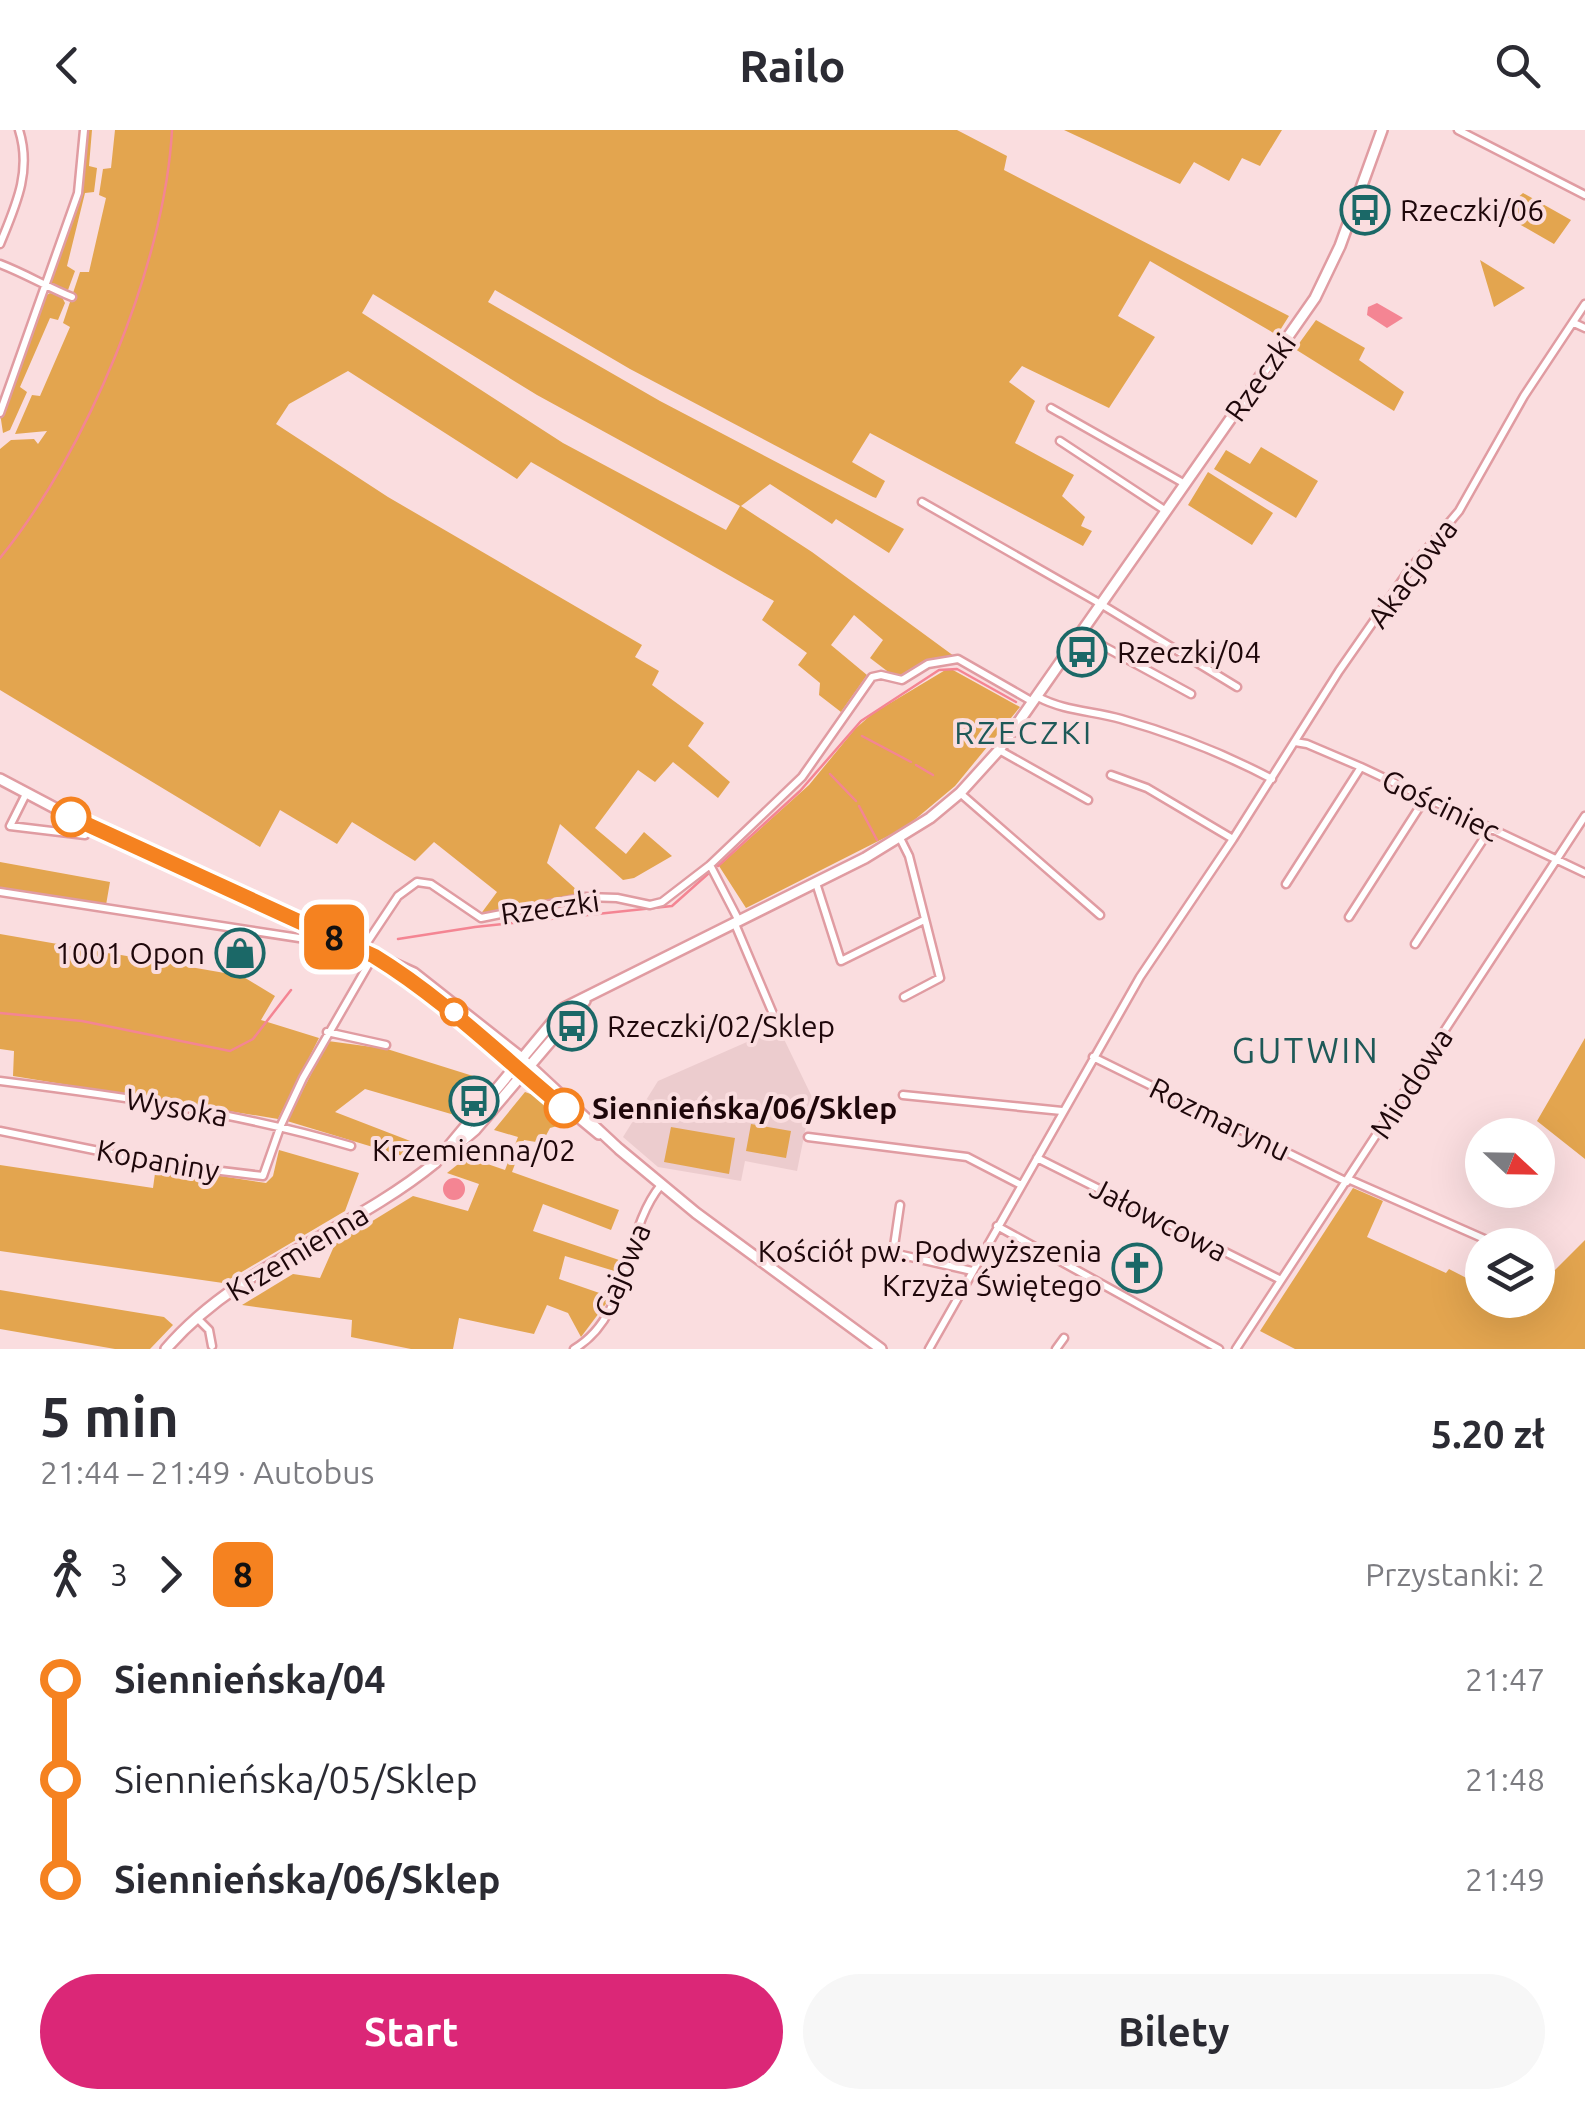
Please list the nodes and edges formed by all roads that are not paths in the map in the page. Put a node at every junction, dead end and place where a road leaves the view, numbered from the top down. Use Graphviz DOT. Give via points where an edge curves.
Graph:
graph roads {
  1 [pos="19,130"];
  2 [pos="84,130"];
  3 [pos="1382,130"];
  4 [pos="1458,130"];
  5 [pos="1585,195"];
  6 [pos="0,244"];
  7 [pos="0,264"];
  8 [pos="46,286"];
  9 [pos="72,297"];
  10 [pos="1585,304"];
  11 [pos="1574,322"];
  12 [pos="1585,328"];
  13 [pos="1051,408"];
  14 [pos="0,412"];
  15 [pos="1060,441"];
  16 [pos="1185,484"];
  17 [pos="922,502"];
  18 [pos="1166,511"];
  19 [pos="1101,605"];
  20 [pos="1081,634"];
  21 [pos="1236,687"];
  22 [pos="1191,694"];
  23 [pos="1036,700"];
  24 [pos="1295,742"];
  25 [pos="998,750"];
  26 [pos="1361,767"];
  27 [pos="1111,775"];
  28 [pos="0,779"];
  29 [pos="1272,779"];
  30 [pos="960,793"];
  31 [pos="26,794"];
  32 [pos="1426,797"];
  33 [pos="1088,800"];
  34 [pos="1585,816"];
  35 [pos="89,826"];
  36 [pos="1490,829"];
  37 [pos="900,838"];
  38 [pos="1233,839"];
  39 [pos="1557,860"];
  40 [pos="710,865"];
  41 [pos="1585,874"];
  42 [pos="816,882"];
  43 [pos="1286,884"];
  44 [pos="0,892"];
  45 [pos="1100,916"];
  46 [pos="1349,916"];
  47 [pos="924,920"];
  48 [pos="737,923"];
  49 [pos="329,935"];
  50 [pos="1415,944"];
  51 [pos="362,950"];
  52 [pos="374,956"];
  53 [pos="590,996"];
  54 [pos="904,997"];
  55 [pos="779,1028"];
  56 [pos="327,1032"];
  57 [pos="386,1045"];
  58 [pos="1092,1057"];
  59 [pos="518,1061"];
  60 [pos="526,1069"];
  61 [pos="0,1081"];
  62 [pos="902,1096"];
  63 [pos="1062,1111"];
  64 [pos="281,1125"];
  65 [pos="0,1131"];
  66 [pos="808,1138"];
  67 [pos="351,1146"];
  68 [pos="1036,1158"];
  69 [pos="435,1163"];
  70 [pos="1348,1181"];
  71 [pos="1021,1184"];
  72 [pos="662,1185"];
  73 [pos="900,1205"];
  74 [pos="998,1226"];
  75 [pos="1465,1231"];
  76 [pos="972,1272"];
  77 [pos="1282,1280"];
  78 [pos="196,1317"];
  79 [pos="1064,1338"];
  80 [pos="212,1346"];
  81 [pos="166,1349"];
  82 [pos="574,1349"];
  83 [pos="882,1349"];
  84 [pos="929,1349"];
  85 [pos="1056,1349"];
  86 [pos="1219,1349"];
  87 [pos="1236,1349"];
  1 -- 6 [label="street" via="23,182"];
  2 -- 8 [label="street" via="81,180"];
  3 -- 16 [label="main road, Rzeczki" via="1326,280"];
  4 -- 5 [label="street"];
  7 -- 8 [label="street"];
  8 -- 9 [label="street"];
  8 -- 14 [label="street"];
  10 -- 11 [label="street, Akacjowa"];
  11 -- 12 [label="street"];
  11 -- 24 [label="street, Akacjowa" via="1459,512 1410,569"];
  13 -- 16 [label="street"];
  15 -- 18 [label="street"];
  16 -- 18 [label="main road, Rzeczki"];
  17 -- 19 [label="street"];
  18 -- 19 [label="main road, Rzeczki"];
  19 -- 20 [label="main road, Rzeczki"];
  19 -- 21 [label="street"];
  20 -- 22 [label="street"];
  20 -- 23 [label="main road, Rzeczki"];
  23 -- 25 [label="main road, Rzeczki"];
  23 -- 29 [label="street, Rzeczki" via="1197,742"];
  23 -- 40 [label="street, Rzeczki" via="958,659 928,664 902,680 872,677 802,777"];
  24 -- 26 [label="street, Gościniec"];
  24 -- 29 [label="street, Akacjowa"];
  25 -- 30 [label="main road, Rzeczki"];
  25 -- 33 [label="street"];
  26 -- 32 [label="street, Gościniec"];
  26 -- 43 [label="street"];
  27 -- 38 [label="street" via="1147,788"];
  28 -- 31 [label="main road"];
  29 -- 38 [label="street, Akacjowa"];
  30 -- 37 [label="main road, Rzeczki"];
  30 -- 45 [label="street"];
  31 -- 35 [label="main road"];
  31 -- 35 [label="street" via="10,826 85,835"];
  32 -- 36 [label="street, Gościniec"];
  32 -- 46 [label="street"];
  34 -- 39 [label="street, Miodowa"];
  35 -- 49 [label="main road"];
  36 -- 39 [label="street, Gościniec"];
  36 -- 50 [label="street"];
  37 -- 42 [label="main road, Rzeczki"];
  37 -- 47 [label="street"];
  38 -- 58 [label="street, Akacjowa"];
  39 -- 41 [label="street, Gościniec"];
  39 -- 70 [label="street, Miodowa"];
  40 -- 48 [label="street"];
  40 -- 51 [label="street, Rzeczki" via="650,906 586,897 481,918 431,884 417,882 398,896"];
  42 -- 47 [label="street" via="841,961"];
  42 -- 48 [label="main road, Rzeczki"];
  44 -- 49 [label="street" via="325,942"];
  47 -- 54 [label="street" via="940,978"];
  48 -- 53 [label="main road, Rzeczki"];
  48 -- 55 [label="street"];
  49 -- 51 [label="main road"];
  51 -- 52 [label="main road"];
  52 -- 56 [label="street"];
  52 -- 59 [label="main road" via="414,973"];
  53 -- 59 [label="main road, Rzeczki" via="564,1008"];
  53 -- 60 [label="main road, Rzeczki"];
  56 -- 57 [label="street"];
  56 -- 64 [label="street"];
  58 -- 63 [label="street, Akacjowa"];
  58 -- 70 [label="street, Rozmarynu"];
  59 -- 60 [label="main road"];
  59 -- 69 [label="main road, Krzemienna"];
  60 -- 69 [label="main road, Krzemienna" via="475,1130"];
  60 -- 72 [label="main road"];
  61 -- 64 [label="street, Wysoka"];
  62 -- 63 [label="street"];
  63 -- 68 [label="street, Akacjowa"];
  64 -- 65 [label="street, Kopaniny" via="259,1177"];
  64 -- 67 [label="street, Wysoka"];
  66 -- 71 [label="street" via="967,1156"];
  68 -- 71 [label="street, Akacjowa"];
  68 -- 77 [label="street, Jałowcowa"];
  69 -- 78 [label="main road, Krzemienna"];
  70 -- 75 [label="street, Rozmarynu"];
  70 -- 77 [label="street, Miodowa"];
  71 -- 74 [label="street, Akacjowa"];
  72 -- 82 [label="street, Gajowa" via="610,1309"];
  72 -- 83 [label="main road"];
  73 -- 76 [label="street" via="894,1253"];
  74 -- 76 [label="street, Akacjowa"];
  74 -- 86 [label="street"];
  76 -- 84 [label="street, Akacjowa"];
  77 -- 87 [label="street, Miodowa"];
  78 -- 80 [label="street" via="209,1330"];
  78 -- 81 [label="main road, Krzemienna"];
  79 -- 85 [label="street"];
}
